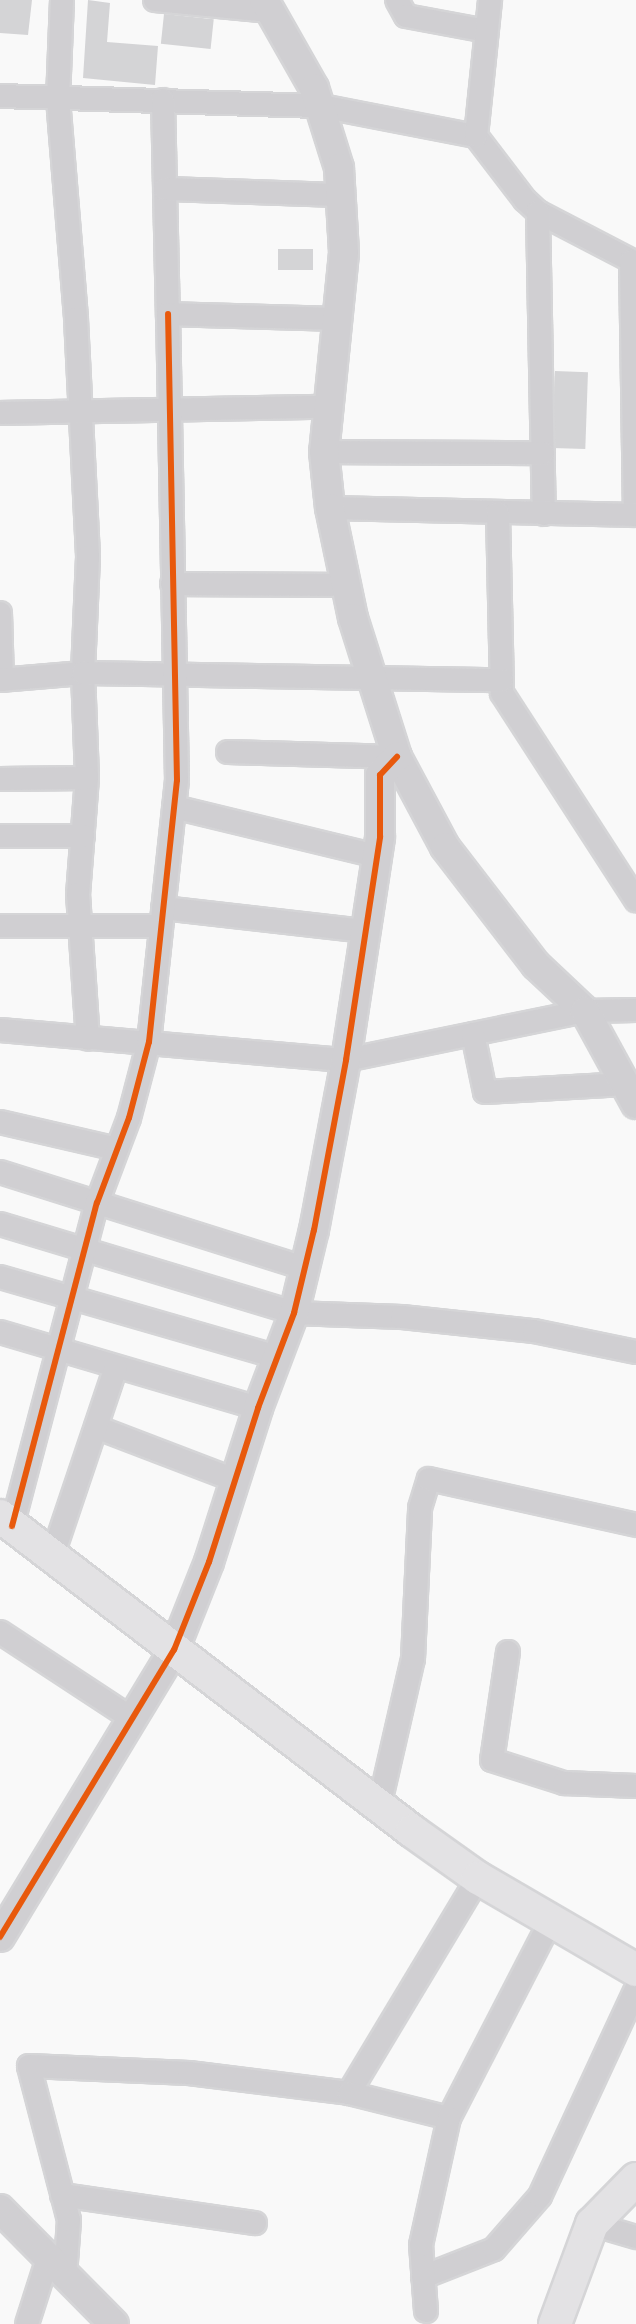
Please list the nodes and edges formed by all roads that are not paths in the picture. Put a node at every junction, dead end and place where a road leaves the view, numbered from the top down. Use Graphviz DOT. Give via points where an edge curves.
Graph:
graph roads {
  1 [pos="62,0"];
  2 [pos="155,0"];
  3 [pos="490,0"];
  4 [pos="267,5"];
  5 [pos="404,5"];
  6 [pos="487,31"];
  7 [pos="0,96"];
  8 [pos="58,99"];
  9 [pos="163,100"];
  10 [pos="321,106"];
  11 [pos="476,136"];
  12 [pos="165,189"];
  13 [pos="340,195"];
  14 [pos="538,212"];
  15 [pos="634,262"];
  16 [pos="168,314"];
  17 [pos="336,319"];
  18 [pos="326,407"];
  19 [pos="168,410"];
  20 [pos="78,412"];
  21 [pos="0,413"];
  22 [pos="324,452"];
  23 [pos="543,453"];
  24 [pos="330,508"];
  25 [pos="498,513"];
  26 [pos="544,514"];
  27 [pos="636,515"];
  28 [pos="172,584"];
  29 [pos="347,585"];
  30 [pos="0,613"];
  31 [pos="83,673"];
  32 [pos="173,674"];
  33 [pos="372,675"];
  34 [pos="1,680"];
  35 [pos="502,680"];
  36 [pos="228,752"];
  37 [pos="397,757"];
  38 [pos="87,778"];
  39 [pos="0,779"];
  40 [pos="174,807"];
  41 [pos="0,836"];
  42 [pos="83,836"];
  43 [pos="377,856"];
  44 [pos="636,900"];
  45 [pos="162,917"];
  46 [pos="0,926"];
  47 [pos="79,926"];
  48 [pos="366,932"];
  49 [pos="636,1010"];
  50 [pos="585,1011"];
  51 [pos="0,1030"];
  52 [pos="473,1034"];
  53 [pos="88,1039"];
  54 [pos="149,1042"];
  55 [pos="346,1060"];
  56 [pos="631,1094"];
  57 [pos="0,1122"];
  58 [pos="117,1149"];
  59 [pos="0,1172"];
  60 [pos="97,1203"];
  61 [pos="0,1224"];
  62 [pos="85,1247"];
  63 [pos="304,1268"];
  64 [pos="0,1277"];
  65 [pos="72,1297"];
  66 [pos="294,1313"];
  67 [pos="0,1332"];
  68 [pos="55,1349"];
  69 [pos="636,1352"];
  70 [pos="277,1357"];
  71 [pos="116,1367"];
  72 [pos="258,1408"];
  73 [pos="96,1427"];
  74 [pos="235,1480"];
  75 [pos="6,1521"];
  76 [pos="636,1525"];
  77 [pos="52,1557"];
  78 [pos="0,1632"];
  79 [pos="174,1650"];
  80 [pos="508,1652"];
  81 [pos="134,1720"];
  82 [pos="636,1786"];
  83 [pos="379,1807"];
  84 [pos="478,1878"];
  85 [pos="550,1922"];
  86 [pos="0,1937"];
  87 [pos="636,1970"];
  88 [pos="636,1989"];
  89 [pos="348,2092"];
  90 [pos="449,2118"];
  91 [pos="636,2179"];
  92 [pos="62,2195"];
  93 [pos="1,2209"];
  94 [pos="255,2223"];
  95 [pos="592,2224"];
  96 [pos="636,2237"];
  97 [pos="57,2267"];
  98 [pos="423,2277"];
  99 [pos="426,2311"];
  100 [pos="27,2324"];
  101 [pos="114,2324"];
  102 [pos="555,2324"];
  1 -- 8 [label="street"];
  2 -- 4 [label="street"];
  3 -- 6 [label="street"];
  4 -- 10 [label="street"];
  5 -- 6 [label="street"];
  6 -- 11 [label="street"];
  7 -- 8 [label="street"];
  8 -- 9 [label="street"];
  8 -- 20 [label="street" via="76,319"];
  9 -- 10 [label="street"];
  9 -- 12 [label="street"];
  10 -- 11 [label="street"];
  10 -- 13 [label="street" via="339,168"];
  11 -- 14 [label="street"];
  12 -- 13 [label="street"];
  12 -- 16 [label="street"];
  13 -- 17 [label="street" via="344,253"];
  14 -- 15 [label="street"];
  14 -- 23 [label="street"];
  15 -- 27 [label="street"];
  16 -- 17 [label="street"];
  16 -- 19 [label="street"];
  17 -- 18 [label="street"];
  18 -- 19 [label="street"];
  18 -- 22 [label="street"];
  19 -- 20 [label="street"];
  19 -- 28 [label="street"];
  20 -- 21 [label="street"];
  20 -- 31 [label="street" via="87,557"];
  22 -- 23 [label="street"];
  22 -- 24 [label="street"];
  23 -- 26 [label="street"];
  24 -- 25 [label="street"];
  24 -- 29 [label="street"];
  25 -- 26 [label="street"];
  25 -- 35 [label="street"];
  26 -- 27 [label="street"];
  28 -- 29 [label="street"];
  28 -- 32 [label="street"];
  29 -- 33 [label="street" via="353,618"];
  30 -- 34 [label="street"];
  31 -- 32 [label="street"];
  31 -- 34 [label="street"];
  31 -- 38 [label="street"];
  32 -- 33 [label="street"];
  32 -- 40 [label="street" via="177,780"];
  33 -- 35 [label="street"];
  33 -- 37 [label="street"];
  35 -- 44 [label="street" via="502,693"];
  36 -- 37 [label="street"];
  37 -- 43 [label="street" via="380,775"];
  37 -- 50 [label="street" via="444,847 536,965"];
  38 -- 39 [label="street"];
  38 -- 42 [label="street"];
  40 -- 43 [label="street"];
  40 -- 45 [label="street"];
  41 -- 42 [label="street"];
  42 -- 47 [label="street"];
  43 -- 48 [label="street"];
  45 -- 47 [label="street"];
  45 -- 48 [label="street"];
  45 -- 54 [label="street"];
  46 -- 47 [label="street"];
  47 -- 53 [label="street"];
  48 -- 55 [label="street"];
  49 -- 50 [label="street"];
  50 -- 52 [label="street"];
  50 -- 56 [label="street"];
  51 -- 53 [label="street"];
  52 -- 55 [label="street"];
  52 -- 56 [label="street" via="485,1092"];
  53 -- 54 [label="street"];
  54 -- 55 [label="street"];
  54 -- 58 [label="street"];
  55 -- 63 [label="street"];
  57 -- 58 [label="street"];
  58 -- 60 [label="street"];
  59 -- 60 [label="street"];
  60 -- 62 [label="street"];
  60 -- 63 [label="street"];
  61 -- 62 [label="street"];
  62 -- 65 [label="street"];
  62 -- 66 [label="street"];
  63 -- 66 [label="street"];
  64 -- 65 [label="street"];
  65 -- 68 [label="street"];
  65 -- 70 [label="street"];
  66 -- 69 [label="street" via="402,1317 534,1331"];
  66 -- 70 [label="street"];
  67 -- 68 [label="street"];
  68 -- 71 [label="street"];
  68 -- 75 [label="street"];
  70 -- 72 [label="street"];
  71 -- 72 [label="street"];
  71 -- 73 [label="street"];
  72 -- 74 [label="street"];
  73 -- 74 [label="street"];
  73 -- 77 [label="street"];
  74 -- 79 [label="street" via="209,1562"];
  75 -- 77 [label="main road"];
  76 -- 83 [label="street" via="429,1479 420,1508 413,1659"];
  77 -- 79 [label="main road"];
  78 -- 81 [label="street"];
  79 -- 81 [label="street"];
  79 -- 83 [label="main road"];
  80 -- 82 [label="street" via="492,1760 564,1783"];
  81 -- 86 [label="street"];
  83 -- 84 [label="main road"];
  84 -- 85 [label="main road"];
  84 -- 89 [label="street"];
  85 -- 87 [label="main road"];
  85 -- 90 [label="street"];
  88 -- 98 [label="street" via="540,2196 494,2249"];
  89 -- 90 [label="street"];
  89 -- 92 [label="street" via="189,2073 29,2066"];
  90 -- 98 [label="street" via="421,2245"];
  91 -- 95 [label="main road"];
  92 -- 94 [label="street"];
  92 -- 97 [label="street" via="69,2220"];
  93 -- 97 [label="street"];
  95 -- 96 [label="street"];
  95 -- 102 [label="main road"];
  97 -- 100 [label="street"];
  97 -- 101 [label="street"];
  98 -- 99 [label="street"];
}
